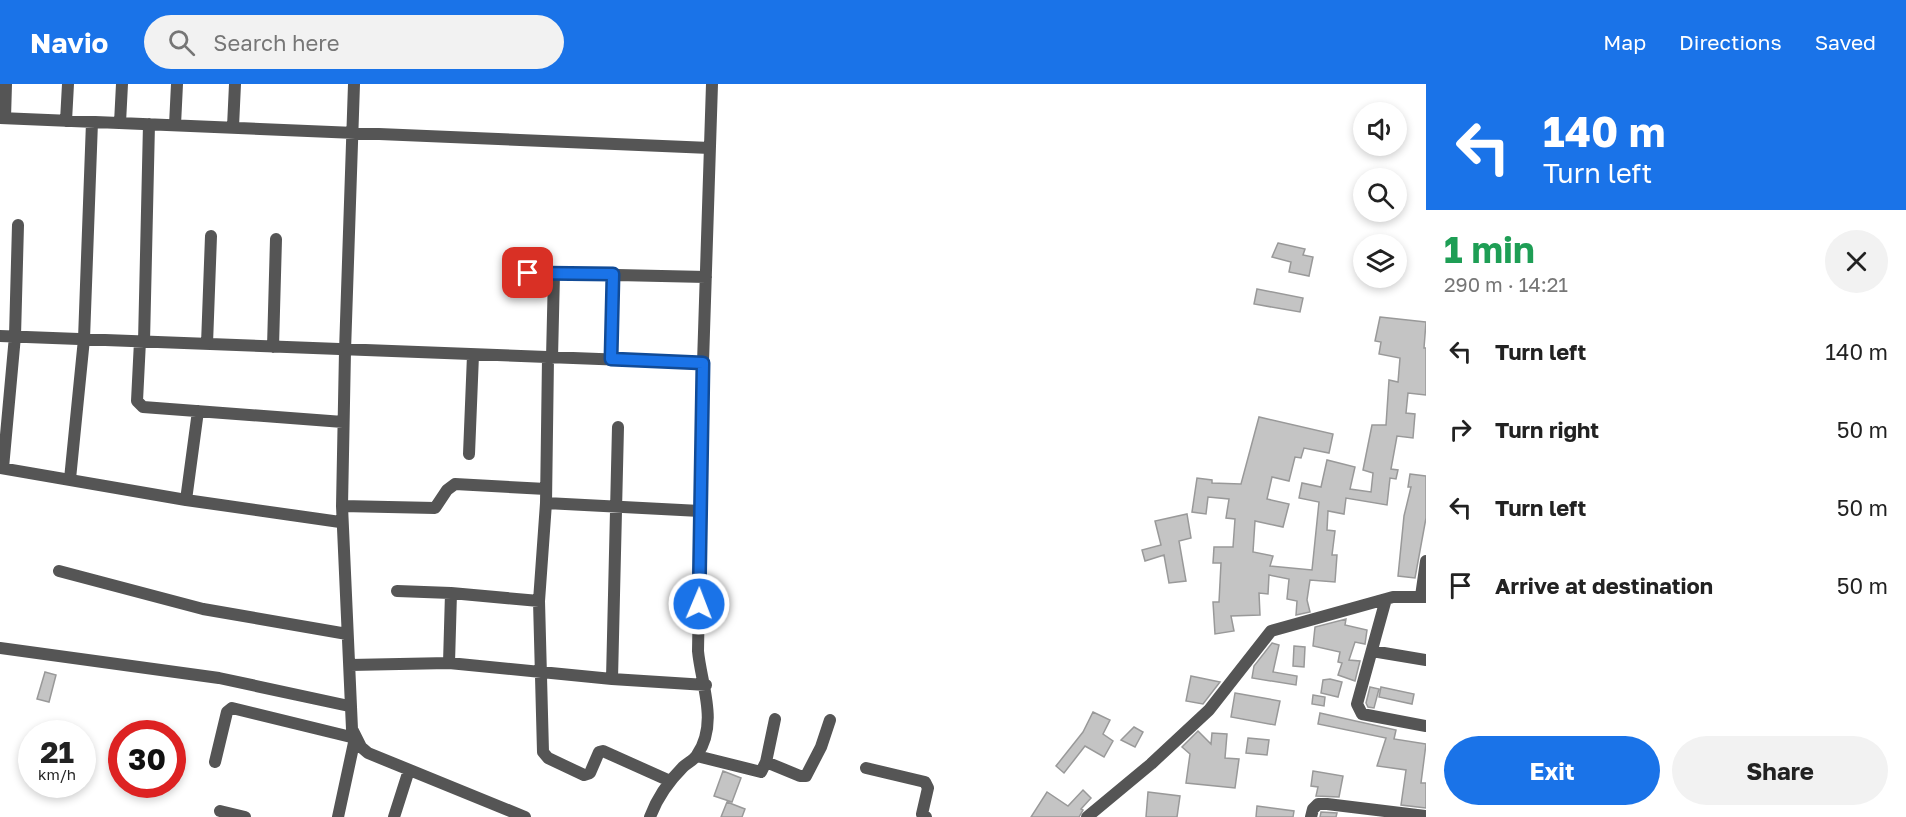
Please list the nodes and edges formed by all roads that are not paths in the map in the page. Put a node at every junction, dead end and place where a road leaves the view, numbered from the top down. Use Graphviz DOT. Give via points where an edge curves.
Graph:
graph roads {
  1 [pos="6,84"];
  2 [pos="68,84"];
  3 [pos="122,84"];
  4 [pos="177,84"];
  5 [pos="235,84"];
  6 [pos="354,84"];
  7 [pos="712,84"];
  8 [pos="2,118"];
  9 [pos="66,121"];
  10 [pos="92,122"];
  11 [pos="120,123"];
  12 [pos="149,124"];
  13 [pos="175,125"];
  14 [pos="233,128"];
  15 [pos="352,131"];
  16 [pos="710,148"];
  17 [pos="18,225"];
  18 [pos="211,236"];
  19 [pos="276,239"];
  20 [pos="528,273"];
  21 [pos="554,273"];
  22 [pos="613,274"];
  23 [pos="705,277"];
  24 [pos="0,336"];
  25 [pos="15,336"];
  26 [pos="84,339"];
  27 [pos="142,341"];
  28 [pos="207,344"];
  29 [pos="273,348"];
  30 [pos="345,351"];
  31 [pos="473,355"];
  32 [pos="550,358"];
  33 [pos="611,359"];
  34 [pos="703,363"];
  35 [pos="198,411"];
  36 [pos="343,422"];
  37 [pos="618,427"];
  38 [pos="469,454"];
  39 [pos="1,468"];
  40 [pos="70,479"];
  41 [pos="546,489"];
  42 [pos="186,500"];
  43 [pos="546,503"];
  44 [pos="342,506"];
  45 [pos="616,507"];
  46 [pos="700,511"];
  47 [pos="340,522"];
  48 [pos="1426,561"];
  49 [pos="58,571"];
  50 [pos="397,591"];
  51 [pos="451,593"];
  52 [pos="1423,597"];
  53 [pos="1386,599"];
  54 [pos="539,601"];
  55 [pos="346,634"];
  56 [pos="0,648"];
  57 [pos="1372,651"];
  58 [pos="1426,660"];
  59 [pos="448,663"];
  60 [pos="350,664"];
  61 [pos="540,672"];
  62 [pos="612,680"];
  63 [pos="706,685"];
  64 [pos="349,706"];
  65 [pos="775,718"];
  66 [pos="830,720"];
  67 [pos="1426,726"];
  68 [pos="355,738"];
  69 [pos="697,756"];
  70 [pos="215,762"];
  71 [pos="766,762"];
  72 [pos="866,768"];
  73 [pos="409,770"];
  74 [pos="670,781"];
  75 [pos="220,811"];
  76 [pos="1426,816"];
  77 [pos="245,817"];
  78 [pos="338,817"];
  79 [pos="394,817"];
  80 [pos="525,817"];
  81 [pos="650,817"];
  82 [pos="926,817"];
  83 [pos="1086,817"];
  84 [pos="1311,817"];
  1 -- 8 [label="street"];
  2 -- 9 [label="street"];
  3 -- 11 [label="street"];
  4 -- 13 [label="street"];
  5 -- 14 [label="street"];
  6 -- 15 [label="street"];
  7 -- 16 [label="street"];
  8 -- 9 [label="street"];
  9 -- 10 [label="street"];
  10 -- 11 [label="street"];
  10 -- 26 [label="street"];
  11 -- 12 [label="street"];
  12 -- 13 [label="street"];
  12 -- 27 [label="street"];
  13 -- 14 [label="street"];
  14 -- 15 [label="street"];
  15 -- 16 [label="street"];
  15 -- 30 [label="street"];
  16 -- 23 [label="street"];
  17 -- 25 [label="street"];
  18 -- 28 [label="street"];
  19 -- 29 [label="street"];
  20 -- 21 [label="street"];
  21 -- 22 [label="street"];
  21 -- 32 [label="street"];
  22 -- 23 [label="street"];
  22 -- 33 [label="street"];
  23 -- 34 [label="street"];
  24 -- 25 [label="street"];
  25 -- 26 [label="street"];
  25 -- 39 [label="street"];
  26 -- 27 [label="street"];
  26 -- 40 [label="street"];
  27 -- 28 [label="street"];
  27 -- 35 [label="street" via="139,405"];
  28 -- 29 [label="street"];
  29 -- 30 [label="street"];
  30 -- 31 [label="street"];
  30 -- 36 [label="street"];
  31 -- 32 [label="street"];
  31 -- 38 [label="street"];
  32 -- 33 [label="street"];
  32 -- 41 [label="street"];
  33 -- 34 [label="street"];
  34 -- 46 [label="street"];
  35 -- 36 [label="street"];
  35 -- 42 [label="street"];
  36 -- 44 [label="street"];
  37 -- 45 [label="street"];
  39 -- 40 [label="street"];
  40 -- 42 [label="street"];
  41 -- 43 [label="street"];
  41 -- 44 [label="street" via="455,484 435,508"];
  42 -- 47 [label="street"];
  43 -- 45 [label="street"];
  43 -- 54 [label="street"];
  44 -- 55 [label="street"];
  45 -- 46 [label="street"];
  45 -- 62 [label="street"];
  46 -- 63 [label="street" via="698,651"];
  48 -- 52 [label="street"];
  49 -- 55 [label="street" via="203,609"];
  50 -- 51 [label="street"];
  51 -- 54 [label="street"];
  51 -- 59 [label="street"];
  52 -- 53 [label="street"];
  53 -- 57 [label="street"];
  53 -- 83 [label="street" via="1271,631 1209,710"];
  54 -- 61 [label="street"];
  55 -- 60 [label="street"];
  56 -- 64 [label="street" via="219,678"];
  57 -- 58 [label="street"];
  57 -- 67 [label="street" via="1356,704 1358,710"];
  59 -- 60 [label="street"];
  59 -- 61 [label="street"];
  60 -- 64 [label="street"];
  61 -- 62 [label="street"];
  61 -- 74 [label="street" via="541,743 548,758 587,775 603,751"];
  62 -- 63 [label="street"];
  63 -- 69 [label="street" via="707,720"];
  64 -- 68 [label="street"];
  65 -- 71 [label="street"];
  66 -- 71 [label="street" via="806,776"];
  68 -- 70 [label="street" via="232,708 227,712"];
  68 -- 73 [label="street" via="368,753"];
  68 -- 78 [label="street"];
  69 -- 71 [label="street" via="757,772 764,770"];
  69 -- 74 [label="street"];
  72 -- 82 [label="street" via="925,782 928,788 922,814"];
  73 -- 79 [label="street"];
  73 -- 80 [label="street"];
  74 -- 81 [label="street"];
  75 -- 77 [label="street"];
  76 -- 84 [label="street" via="1318,804"];
}
